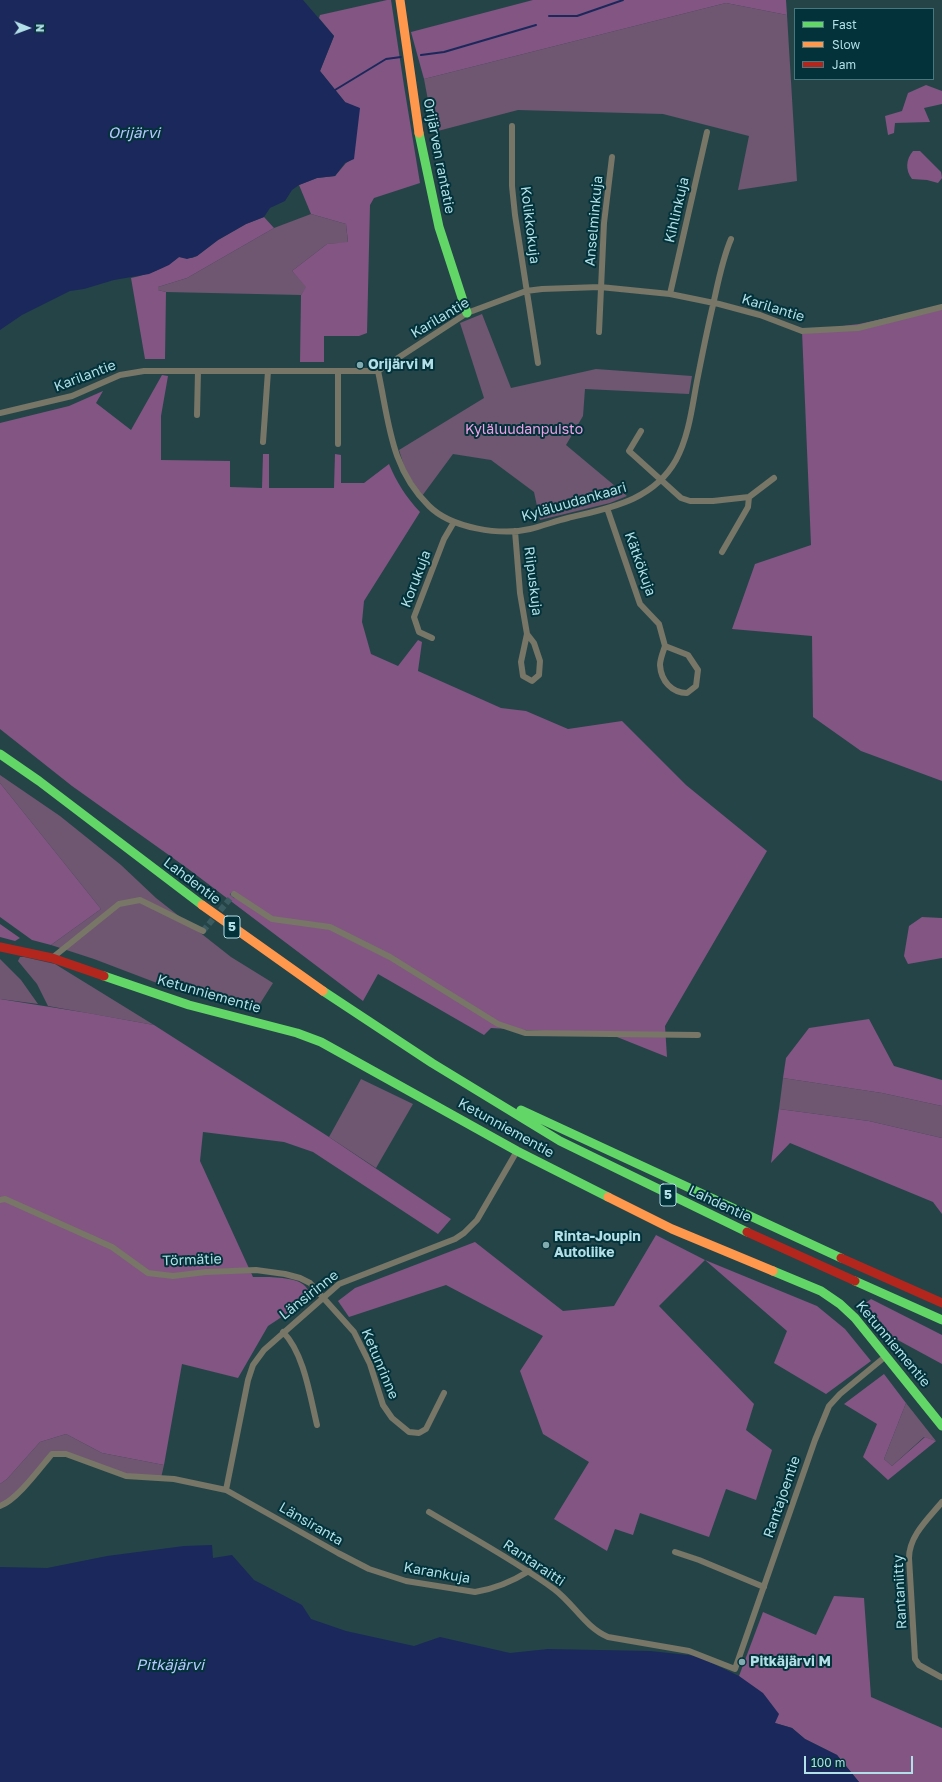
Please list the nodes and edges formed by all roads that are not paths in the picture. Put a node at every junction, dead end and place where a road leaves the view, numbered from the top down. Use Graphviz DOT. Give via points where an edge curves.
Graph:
graph roads {
  1 [pos="400,0"];
  2 [pos="512,126"];
  3 [pos="707,132"];
  4 [pos="612,158"];
  5 [pos="731,239"];
  6 [pos="600,287"];
  7 [pos="526,291"];
  8 [pos="670,294"];
  9 [pos="713,303"];
  10 [pos="942,307"];
  11 [pos="468,313"];
  12 [pos="599,332"];
  13 [pos="538,363"];
  14 [pos="198,371"];
  15 [pos="268,371"];
  16 [pos="378,371"];
  17 [pos="338,372"];
  18 [pos="0,413"];
  19 [pos="197,415"];
  20 [pos="641,431"];
  21 [pos="263,442"];
  22 [pos="338,444"];
  23 [pos="774,478"];
  24 [pos="661,481"];
  25 [pos="748,497"];
  26 [pos="607,508"];
  27 [pos="454,522"];
  28 [pos="515,531"];
  29 [pos="722,552"];
  30 [pos="527,634"];
  31 [pos="432,638"];
  32 [pos="665,646"];
  33 [pos="0,754"];
  34 [pos="234,894"];
  35 [pos="203,931"];
  36 [pos="0,947"];
  37 [pos="52,958"];
  38 [pos="698,1035"];
  39 [pos="432,1063"];
  40 [pos="517,1151"];
  41 [pos="0,1200"];
  42 [pos="324,1297"];
  43 [pos="942,1303"];
  44 [pos="942,1320"];
  45 [pos="283,1332"];
  46 [pos="886,1356"];
  47 [pos="444,1393"];
  48 [pos="317,1425"];
  49 [pos="942,1426"];
  50 [pos="226,1490"];
  51 [pos="942,1502"];
  52 [pos="0,1506"];
  53 [pos="429,1512"];
  54 [pos="675,1552"];
  55 [pos="529,1571"];
  56 [pos="385,1575"];
  57 [pos="764,1587"];
  58 [pos="735,1669"];
  59 [pos="941,1677"];
  1 -- 11 [label="main road, Orijärven rantatie" via="424,163 436,216"];
  2 -- 7 [label="street, Kolikkokuja" via="515,215"];
  3 -- 8 [label="street, Kihlinkuja"];
  4 -- 6 [label="street, Anselminkuja"];
  5 -- 9 [label="street, Kyläluudankaari"];
  6 -- 7 [label="street, Karilantie"];
  6 -- 8 [label="street, Karilantie"];
  6 -- 12 [label="street, Anselminkuja"];
  7 -- 11 [label="street, Karilantie"];
  7 -- 13 [label="street, Kolikkokuja"];
  8 -- 9 [label="street, Karilantie"];
  9 -- 10 [label="street, Karilantie" via="760,315 802,331 858,328"];
  9 -- 24 [label="street, Kyläluudankaari" via="690,419 676,459"];
  11 -- 16 [label="street, Karilantie"];
  14 -- 15 [label="street, Karilantie"];
  14 -- 18 [label="street, Karilantie" via="120,375 72,396"];
  14 -- 19 [label="street"];
  15 -- 17 [label="street, Karilantie"];
  15 -- 21 [label="street"];
  16 -- 17 [label="street, Karilantie"];
  16 -- 27 [label="street, Kyläluudankaari" via="384,411 401,468 412,487 430,507"];
  17 -- 22 [label="street"];
  20 -- 24 [label="street" via="629,451"];
  23 -- 25 [label="street"];
  24 -- 25 [label="street" via="681,498 690,501"];
  24 -- 26 [label="street, Kyläluudankaari" via="637,497"];
  25 -- 29 [label="street" via="748,507"];
  26 -- 28 [label="street, Kyläluudankaari" via="529,530"];
  26 -- 32 [label="street, Kätkökuja" via="640,604 659,624"];
  27 -- 28 [label="street, Kyläluudankaari" via="477,528"];
  27 -- 31 [label="street, Korukuja" via="444,539 414,617 419,632"];
  28 -- 30 [label="street, Riipuskuja" via="520,593"];
  30 -- 30 [label="street, Riipuskuja" via="534,643 540,661 539,675 532,681 523,676 521,662"];
  32 -- 32 [label="street, Kätkökuja" via="688,655 698,670 696,686 687,693 679,693 664,680 660,665"];
  33 -- 39 [label="main road, Lahdentie / 5" via="217,917"];
  34 -- 38 [label="street" via="272,919 330,927 390,957 498,1024 525,1034"];
  35 -- 37 [label="street" via="140,900 126,902 119,904"];
  36 -- 37 [label="main road, Ketunniementie"];
  37 -- 40 [label="main road, Ketunniementie" via="189,1005 321,1042"];
  39 -- 43 [label="main road, Lahdentie / 5" via="564,1131"];
  39 -- 44 [label="main road, Lahdentie / 5" via="560,1141 706,1213"];
  40 -- 42 [label="street, Länsirinne" via="477,1220 464,1233 455,1239 348,1279"];
  40 -- 46 [label="main road, Ketunniementie" via="672,1229 821,1291 855,1318"];
  41 -- 42 [label="street, Törmätie" via="5,1199 112,1247 148,1273 173,1276 256,1270 300,1278 310,1283"];
  42 -- 45 [label="street, Länsirinne"];
  42 -- 47 [label="street, Ketunrinne" via="354,1332 370,1364 383,1405 392,1418 409,1432 419,1433 426,1429"];
  45 -- 48 [label="street" via="295,1349 304,1372"];
  45 -- 50 [label="street, Länsirinne" via="253,1365"];
  46 -- 49 [label="main road, Ketunniementie"];
  46 -- 57 [label="street, Rantajoentie" via="829,1406"];
  50 -- 52 [label="street, Länsiranta" via="174,1479 126,1476 66,1454 52,1454 31,1480 6,1504"];
  50 -- 56 [label="street, Länsiranta" via="338,1553"];
  51 -- 59 [label="street, Rantaniitty" via="912,1540 909,1549 915,1659 919,1665"];
  53 -- 55 [label="street, Rantaraitti"];
  54 -- 57 [label="street"];
  55 -- 56 [label="street, Karankuja" via="516,1579 475,1592"];
  55 -- 58 [label="street, Rantaraitti" via="560,1594 590,1627 599,1633 608,1637 690,1651"];
  57 -- 58 [label="street, Rantajoentie"];
}
